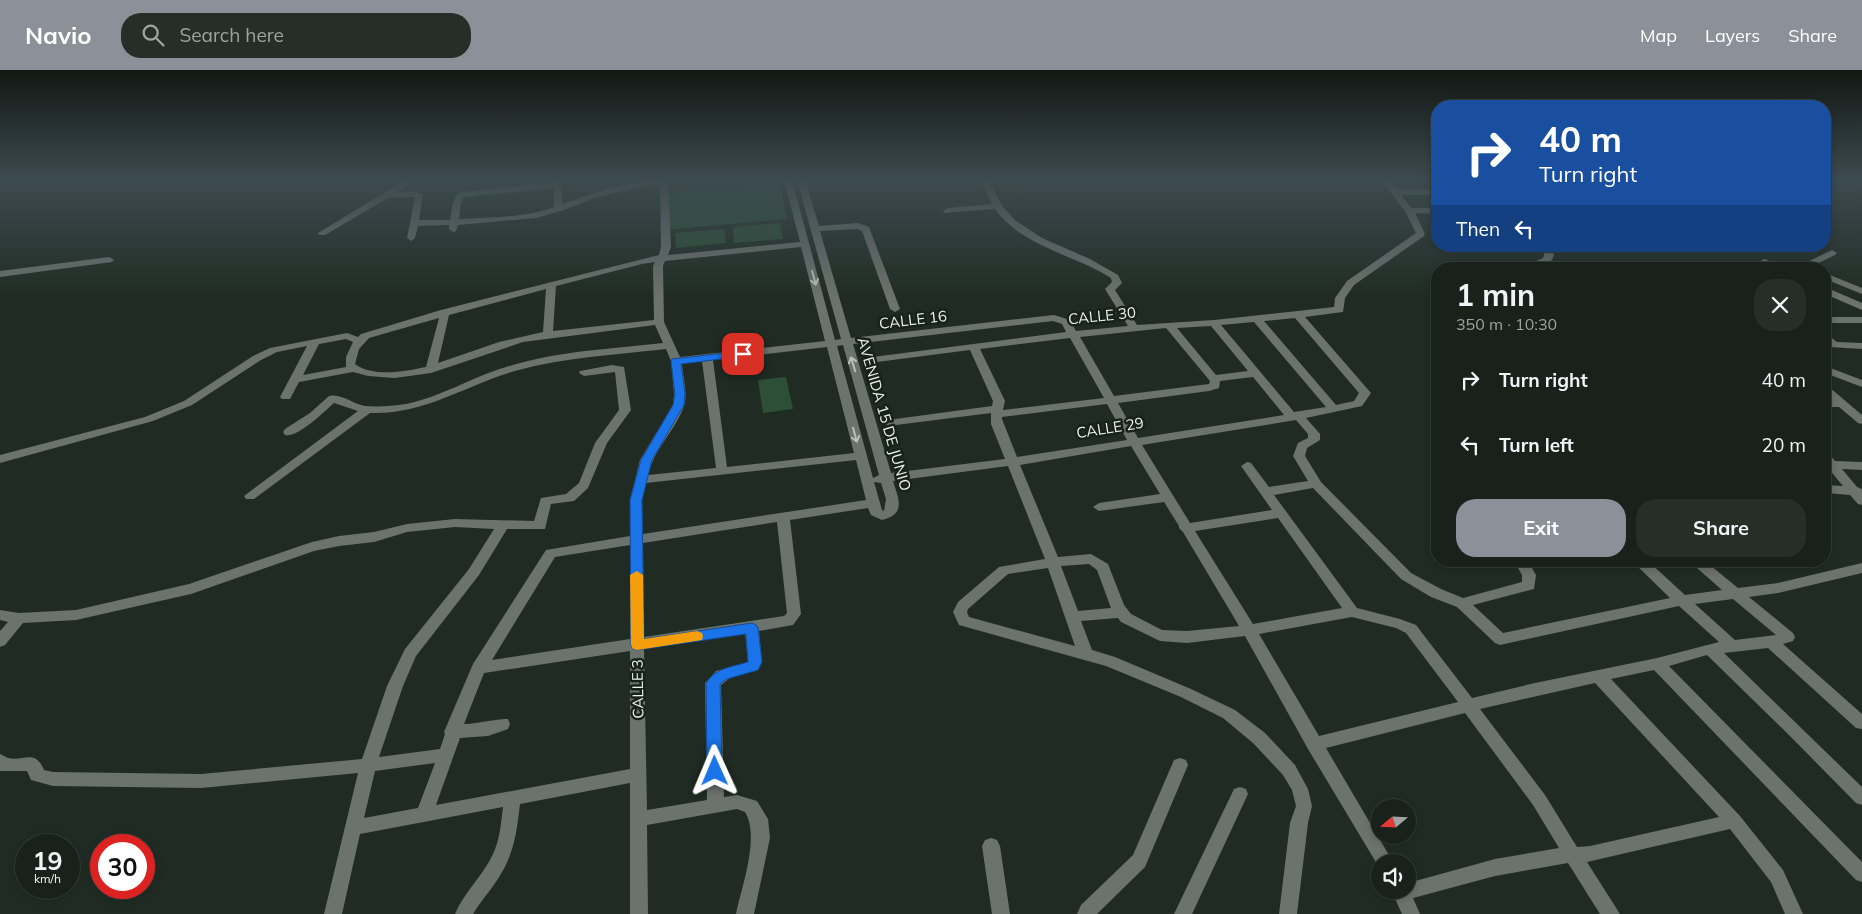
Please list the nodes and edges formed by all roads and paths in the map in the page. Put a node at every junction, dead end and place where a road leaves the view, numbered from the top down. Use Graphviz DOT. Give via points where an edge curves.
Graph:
graph roads {
  1 [pos="346,219"];
  2 [pos="415,219"];
  3 [pos="454,219"];
  4 [pos="503,219"];
  5 [pos="665,219"];
  6 [pos="798,219"];
  7 [pos="813,219"];
  8 [pos="1011,219"];
  9 [pos="1414,219"];
  10 [pos="414,223"];
  11 [pos="453,226"];
  12 [pos="816,229"];
  13 [pos="322,233"];
  14 [pos="411,238"];
  15 [pos="805,244"];
  16 [pos="1832,253"];
  17 [pos="662,258"];
  18 [pos="109,260"];
  19 [pos="1812,262"];
  20 [pos="0,274"];
  21 [pos="1831,278"];
  22 [pos="551,284"];
  23 [pos="1862,291"];
  24 [pos="1831,292"];
  25 [pos="1831,295"];
  26 [pos="1837,295"];
  27 [pos="1862,307"];
  28 [pos="895,309"];
  29 [pos="445,312"];
  30 [pos="1297,314"];
  31 [pos="1256,318"];
  32 [pos="1831,320"];
  33 [pos="1862,320"];
  34 [pos="659,322"];
  35 [pos="1214,323"];
  36 [pos="1169,325"];
  37 [pos="1134,328"];
  38 [pos="1074,334"];
  39 [pos="548,336"];
  40 [pos="316,341"];
  41 [pos="358,341"];
  42 [pos="1831,342"];
  43 [pos="847,343"];
  44 [pos="832,344"];
  45 [pos="669,346"];
  46 [pos="973,346"];
  47 [pos="1862,346"];
  48 [pos="708,358"];
  49 [pos="869,360"];
  50 [pos="676,361"];
  51 [pos="354,370"];
  52 [pos="432,370"];
  53 [pos="1831,371"];
  54 [pos="584,373"];
  55 [pos="1256,373"];
  56 [pos="1213,378"];
  57 [pos="296,379"];
  58 [pos="1862,384"];
  59 [pos="1831,394"];
  60 [pos="286,397"];
  61 [pos="1112,400"];
  62 [pos="1842,403"];
  63 [pos="1831,404"];
  64 [pos="1333,408"];
  65 [pos="368,409"];
  66 [pos="997,412"];
  67 [pos="1295,416"];
  68 [pos="1862,421"];
  69 [pos="888,423"];
  70 [pos="289,432"];
  71 [pos="1134,440"];
  72 [pos="861,456"];
  73 [pos="0,460"];
  74 [pos="1012,462"];
  75 [pos="1831,462"];
  76 [pos="1831,465"];
  77 [pos="1247,466"];
  78 [pos="1862,466"];
  79 [pos="722,471"];
  80 [pos="887,478"];
  81 [pos="640,480"];
  82 [pos="868,480"];
  83 [pos="1316,484"];
  84 [pos="1831,489"];
  85 [pos="1857,491"];
  86 [pos="1266,492"];
  87 [pos="250,496"];
  88 [pos="1167,497"];
  89 [pos="1862,501"];
  90 [pos="873,503"];
  91 [pos="1099,507"];
  92 [pos="1281,514"];
  93 [pos="783,517"];
  94 [pos="502,526"];
  95 [pos="1186,528"];
  96 [pos="636,540"];
  97 [pos="1053,562"];
  98 [pos="1524,567"];
  99 [pos="1646,567"];
  100 [pos="1703,567"];
  101 [pos="1862,568"];
  102 [pos="1734,594"];
  103 [pos="1684,600"];
  104 [pos="1462,604"];
  105 [pos="1122,612"];
  106 [pos="1352,612"];
  107 [pos="0,615"];
  108 [pos="1073,617"];
  109 [pos="19,618"];
  110 [pos="752,628"];
  111 [pos="1249,630"];
  112 [pos="0,642"];
  113 [pos="1771,642"];
  114 [pos="637,645"];
  115 [pos="1732,646"];
  116 [pos="1710,649"];
  117 [pos="1086,655"];
  118 [pos="1657,664"];
  119 [pos="478,668"];
  120 [pos="1598,676"];
  121 [pos="1466,705"];
  122 [pos="1862,723"];
  123 [pos="502,724"];
  124 [pos="452,732"];
  125 [pos="1314,744"];
  126 [pos="444,755"];
  127 [pos="0,761"];
  128 [pos="368,765"];
  129 [pos="1180,765"];
  130 [pos="639,774"];
  131 [pos="1240,794"];
  132 [pos="1862,798"];
  133 [pos="512,799"];
  134 [pos="716,806"];
  135 [pos="424,815"];
  136 [pos="639,819"];
  137 [pos="1734,822"];
  138 [pos="353,828"];
  139 [pos="991,846"];
  140 [pos="1379,854"];
  141 [pos="1571,854"];
  142 [pos="1862,874"];
  143 [pos="1416,888"];
  144 [pos="1404,899"];
  145 [pos="333,914"];
  146 [pos="464,914"];
  147 [pos="639,914"];
  148 [pos="745,914"];
  149 [pos="1001,914"];
  150 [pos="1086,914"];
  151 [pos="1183,914"];
  152 [pos="1288,914"];
  153 [pos="1411,914"];
  154 [pos="1611,914"];
  155 [pos="1794,914"];
  1 -- 13 [label="street"];
  2 -- 10 [label="street"];
  3 -- 11 [label="street"];
  4 -- 11 [label="street"];
  5 -- 17 [label="street, CALLE 3" via="666,247"];
  6 -- 15 [label="street, AVENIDA 15 DE JUNIO"];
  7 -- 12 [label="street, AVENIDA 15 DE JUNIO"];
  8 -- 37 [label="street" via="1033,235 1115,277 1117,282 1110,289"];
  9 -- 30 [label="street, CALLE 30" via="1421,234 1350,283 1340,298 1339,310"];
  10 -- 11 [label="street"];
  10 -- 14 [label="street"];
  12 -- 28 [label="street" via="858,226 866,229"];
  12 -- 43 [label="street, AVENIDA 15 DE JUNIO"];
  15 -- 17 [label="street"];
  15 -- 44 [label="street, AVENIDA 15 DE JUNIO, one-way"];
  16 -- 19 [label="street"];
  17 -- 22 [label="street"];
  17 -- 34 [label="street, CALLE 3" via="658,266"];
  18 -- 20 [label="street"];
  21 -- 23 [label="street"];
  22 -- 29 [label="street"];
  22 -- 39 [label="street"];
  24 -- 26 [label="street"];
  25 -- 26 [label="street"];
  26 -- 27 [label="street"];
  29 -- 41 [label="street" via="369,334"];
  29 -- 52 [label="street"];
  30 -- 31 [label="street, CALLE 30"];
  30 -- 64 [label="street, CALLE 29" via="1365,393 1358,404"];
  31 -- 35 [label="street, CALLE 30"];
  31 -- 64 [label="street"];
  32 -- 33 [label="street"];
  34 -- 39 [label="street"];
  34 -- 45 [label="street, CALLE 3"];
  35 -- 36 [label="street, CALLE 30"];
  35 -- 55 [label="street"];
  36 -- 37 [label="street, CALLE 30"];
  36 -- 56 [label="street"];
  37 -- 38 [label="street, CALLE 30"];
  38 -- 43 [label="street, CALLE 16" via="1064,320 1054,318"];
  38 -- 46 [label="street, CALLE 30"];
  38 -- 61 [label="street"];
  39 -- 52 [label="street" via="519,340"];
  40 -- 41 [label="street" via="347,336"];
  40 -- 57 [label="street"];
  40 -- 73 [label="street" via="268,352 188,404 167,413"];
  41 -- 51 [label="street" via="350,360"];
  42 -- 47 [label="street" via="1834,345"];
  43 -- 44 [label="street, CALLE 16"];
  80 -- 43 [label="street, AVENIDA 15 DE JUNIO, one-way"];
  44 -- 48 [label="street, CALLE 16"];
  44 -- 72 [label="street, AVENIDA 15 DE JUNIO, one-way"];
  45 -- 50 [label="street, CALLE 3"];
  45 -- 65 [label="street" via="529,364 511,368 440,397 395,408"];
  46 -- 49 [label="street, CALLE 30"];
  46 -- 66 [label="street" via="999,401"];
  48 -- 50 [label="street, CALLE 16"];
  48 -- 79 [label="street"];
  50 -- 81 [label="street, CALLE 3" via="679,405 652,449"];
  51 -- 52 [label="street" via="400,375"];
  51 -- 57 [label="street"];
  53 -- 58 [label="street"];
  54 -- 94 [label="street" via="612,368 620,370 625,410 622,417 601,443 584,485 570,498 545,501 540,526"];
  55 -- 56 [label="street"];
  55 -- 67 [label="street"];
  56 -- 61 [label="street" via="1216,384 1209,388"];
  57 -- 60 [label="street"];
  59 -- 62 [label="street"];
  61 -- 66 [label="street"];
  61 -- 71 [label="street"];
  62 -- 63 [label="street"];
  62 -- 68 [label="street"];
  64 -- 67 [label="street, CALLE 29"];
  65 -- 70 [label="street" via="333,398"];
  65 -- 87 [label="street"];
  66 -- 69 [label="street"];
  66 -- 74 [label="street" via="997,424"];
  67 -- 71 [label="street, CALLE 29"];
  67 -- 83 [label="street" via="1314,434 1314,440 1302,446 1299,456"];
  71 -- 74 [label="street, CALLE 29"];
  71 -- 88 [label="street"];
  72 -- 79 [label="street"];
  72 -- 82 [label="street, AVENIDA 15 DE JUNIO"];
  74 -- 80 [label="street, CALLE 29"];
  74 -- 97 [label="street"];
  75 -- 78 [label="street"];
  76 -- 85 [label="street"];
  77 -- 86 [label="street"];
  79 -- 81 [label="street"];
  80 -- 82 [label="street, CALLE 29"];
  80 -- 90 [label="street, AVENIDA 15 DE JUNIO" via="892,510 882,516 876,512"];
  81 -- 96 [label="street, CALLE 3" via="636,500"];
  82 -- 90 [label="street, AVENIDA 15 DE JUNIO"];
  83 -- 86 [label="street"];
  83 -- 104 [label="street" via="1406,576 1436,594"];
  84 -- 85 [label="street"];
  85 -- 89 [label="street"];
  86 -- 92 [label="street"];
  88 -- 91 [label="street"];
  88 -- 95 [label="street"];
  90 -- 93 [label="street"];
  92 -- 95 [label="street"];
  92 -- 106 [label="street"];
  93 -- 96 [label="street"];
  93 -- 110 [label="street" via="794,614 788,622"];
  94 -- 109 [label="street" via="454,523 407,528 312,547 191,589 76,615"];
  94 -- 128 [label="street" via="474,572 410,653"];
  95 -- 111 [label="street"];
  96 -- 114 [label="street, CALLE 3"];
  96 -- 119 [label="street" via="551,553"];
  97 -- 105 [label="street" via="1080,558 1098,563 1103,567"];
  97 -- 108 [label="street"];
  97 -- 117 [label="street" via="1010,568 999,573 960,612 964,621"];
  98 -- 104 [label="street" via="1529,585"];
  99 -- 103 [label="street"];
  100 -- 102 [label="street"];
  101 -- 102 [label="street" via="1778,588"];
  102 -- 103 [label="street"];
  102 -- 113 [label="street" via="1788,636"];
  103 -- 104 [label="street" via="1500,638"];
  103 -- 115 [label="street"];
  105 -- 108 [label="street"];
  105 -- 111 [label="street" via="1126,618 1160,635 1187,637"];
  106 -- 111 [label="street"];
  106 -- 121 [label="street" via="1411,629"];
  107 -- 109 [label="street"];
  108 -- 117 [label="street"];
  109 -- 112 [label="street"];
  110 -- 114 [label="street"];
  110 -- 134 [label="street" via="753,666 723,674 713,684"];
  111 -- 125 [label="street"];
  113 -- 115 [label="street"];
  113 -- 122 [label="street"];
  114 -- 119 [label="street"];
  114 -- 130 [label="street, CALLE 3"];
  115 -- 116 [label="street"];
  116 -- 118 [label="street"];
  116 -- 132 [label="street"];
  117 -- 152 [label="street" via="1186,693 1229,714 1259,738 1289,770 1300,789 1304,806"];
  118 -- 120 [label="street"];
  118 -- 142 [label="street"];
  119 -- 124 [label="street"];
  120 -- 121 [label="street"];
  120 -- 137 [label="street"];
  121 -- 125 [label="street"];
  121 -- 141 [label="street" via="1539,800"];
  123 -- 124 [label="street" via="488,729"];
  124 -- 126 [label="street"];
  125 -- 140 [label="street"];
  126 -- 128 [label="street"];
  126 -- 135 [label="street"];
  127 -- 128 [label="street" via="4,765 31,764 37,775 53,779 201,781"];
  128 -- 138 [label="street"];
  129 -- 150 [label="street" via="1139,862"];
  130 -- 133 [label="street"];
  130 -- 136 [label="street, CALLE 3"];
  131 -- 151 [label="street"];
  133 -- 135 [label="street"];
  133 -- 146 [label="street" via="504,850 496,868 469,902"];
  134 -- 136 [label="street"];
  134 -- 148 [label="street" via="737,802 751,806 759,819 762,838"];
  135 -- 138 [label="street"];
  136 -- 147 [label="street, CALLE 3"];
  137 -- 141 [label="street" via="1590,854"];
  137 -- 155 [label="street" via="1777,876"];
  138 -- 145 [label="street"];
  139 -- 149 [label="street"];
  141 -- 143 [label="street" via="1526,860"];
  141 -- 154 [label="street"];
  144 -- 153 [label="street"];
}
